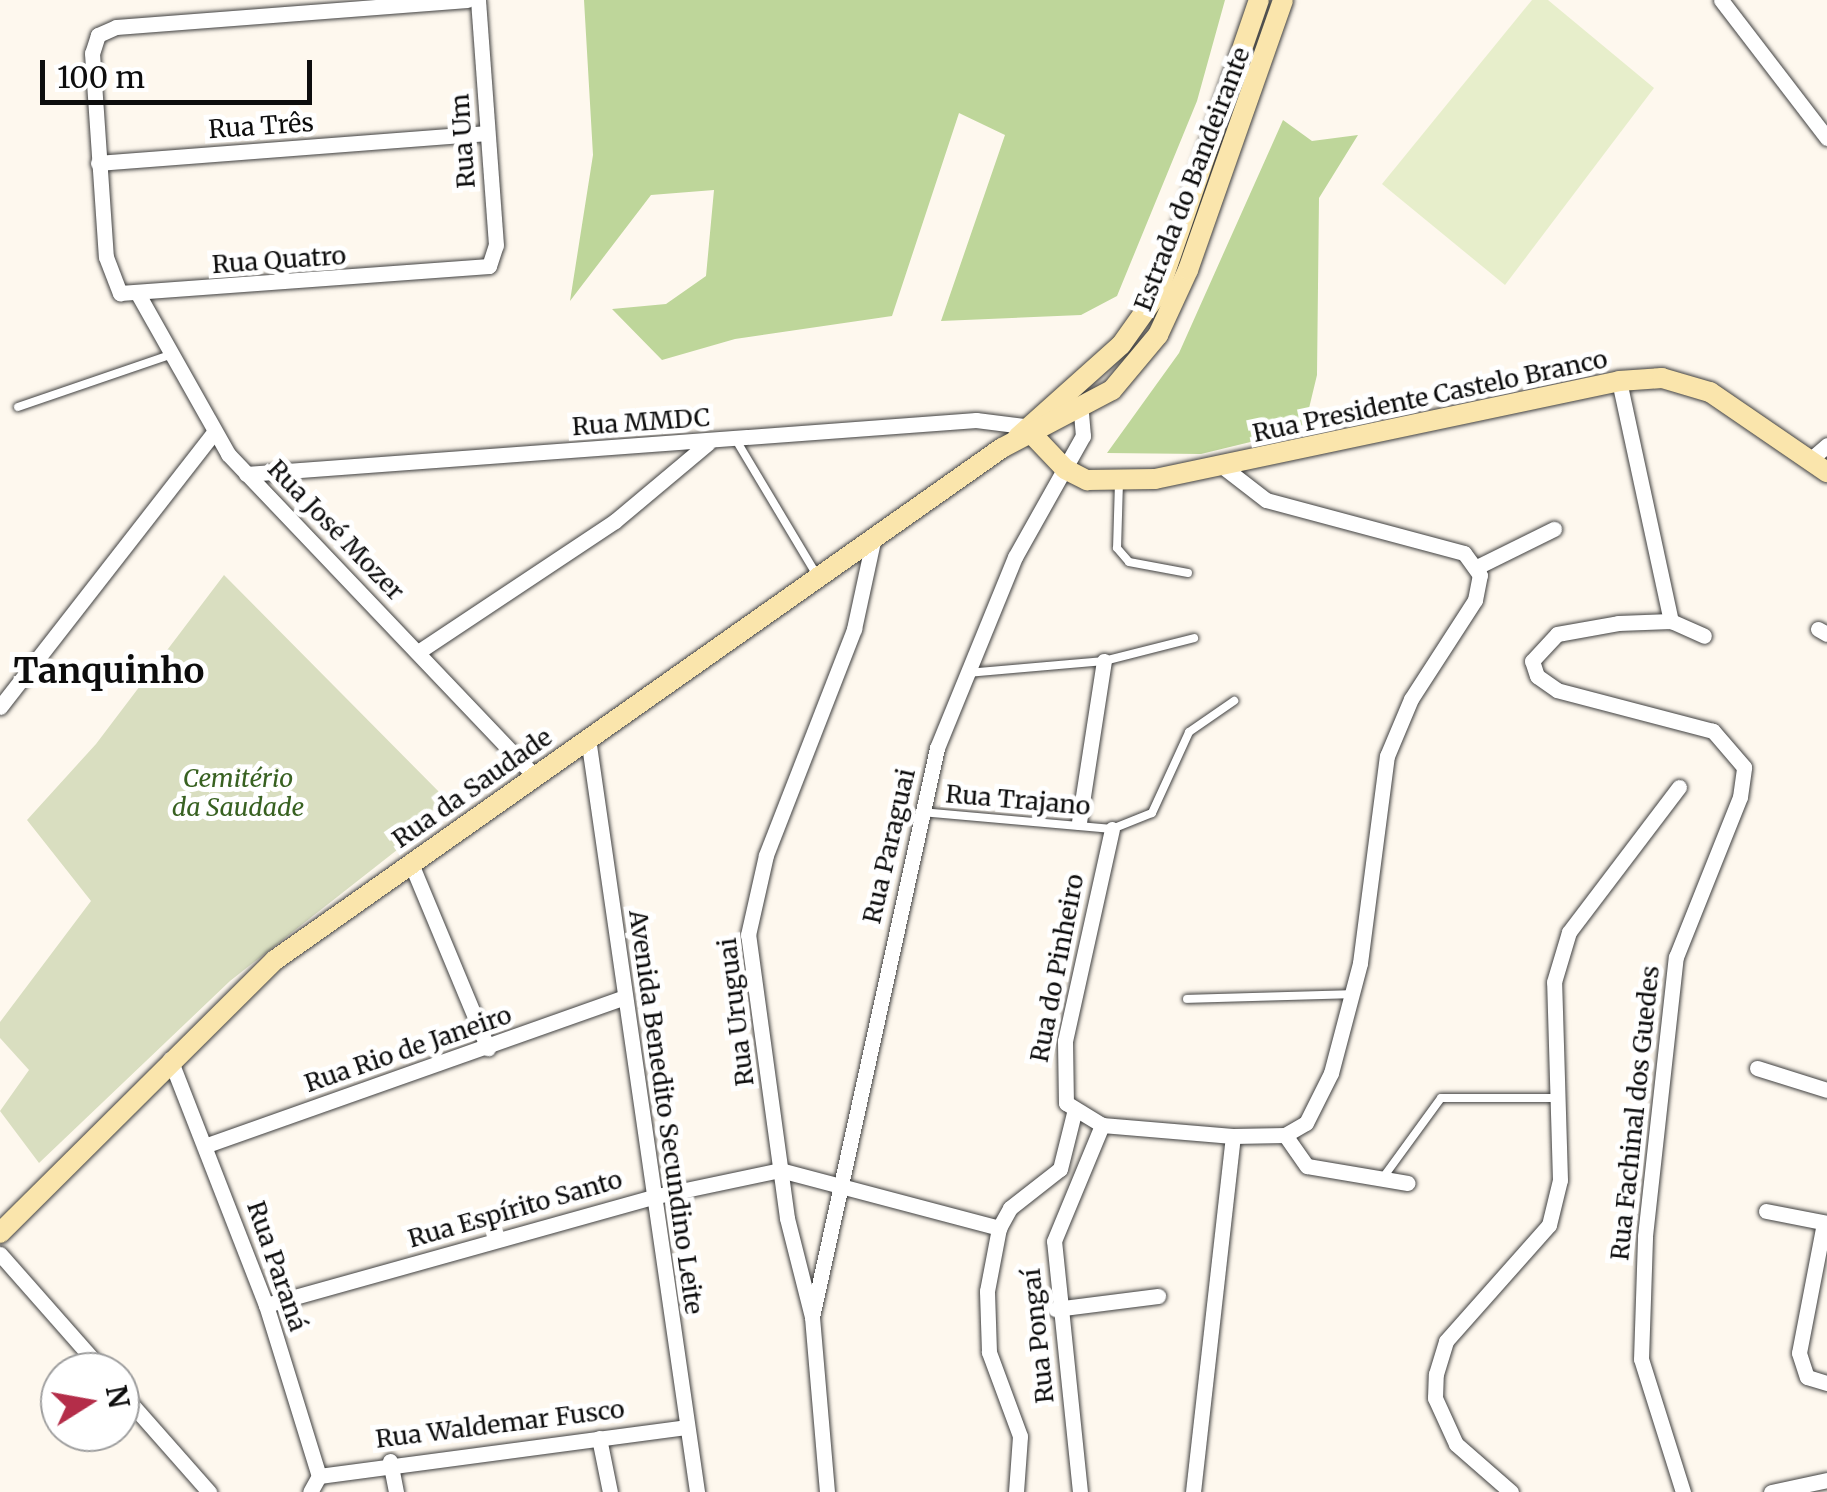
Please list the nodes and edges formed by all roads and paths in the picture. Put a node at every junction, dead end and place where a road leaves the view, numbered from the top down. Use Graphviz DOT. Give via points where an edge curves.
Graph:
graph roads {
  1 [pos="466,0"];
  2 [pos="478,0"];
  3 [pos="1259,0"];
  4 [pos="1283,0"];
  5 [pos="1720,0"];
  6 [pos="488,133"];
  7 [pos="1827,138"];
  8 [pos="98,164"];
  9 [pos="480,272"];
  10 [pos="138,294"];
  11 [pos="170,355"];
  12 [pos="1619,380"];
  13 [pos="18,407"];
  14 [pos="1081,411"];
  15 [pos="213,434"];
  16 [pos="1025,434"];
  17 [pos="736,440"];
  18 [pos="708,443"];
  19 [pos="1827,445"];
  20 [pos="1222,466"];
  21 [pos="1818,466"];
  22 [pos="1064,469"];
  23 [pos="246,474"];
  24 [pos="1118,482"];
  25 [pos="1554,529"];
  26 [pos="874,541"];
  27 [pos="1477,567"];
  28 [pos="1188,573"];
  29 [pos="819,578"];
  30 [pos="1671,620"];
  31 [pos="1704,636"];
  32 [pos="1194,638"];
  33 [pos="418,652"];
  34 [pos="1104,662"];
  35 [pos="963,673"];
  36 [pos="1234,701"];
  37 [pos="0,707"];
  38 [pos="588,738"];
  39 [pos="534,775"];
  40 [pos="1678,787"];
  41 [pos="921,812"];
  42 [pos="1079,822"];
  43 [pos="1112,830"];
  44 [pos="410,860"];
  45 [pos="1353,994"];
  46 [pos="624,997"];
  47 [pos="1187,999"];
  48 [pos="488,1048"];
  49 [pos="170,1059"];
  50 [pos="1757,1068"];
  51 [pos="1827,1090"];
  52 [pos="1557,1098"];
  53 [pos="1074,1114"];
  54 [pos="1102,1125"];
  55 [pos="1285,1135"];
  56 [pos="1234,1136"];
  57 [pos="207,1145"];
  58 [pos="780,1170"];
  59 [pos="1382,1179"];
  60 [pos="840,1183"];
  61 [pos="1408,1183"];
  62 [pos="652,1197"];
  63 [pos="1766,1211"];
  64 [pos="1826,1223"];
  65 [pos="999,1228"];
  66 [pos="0,1234"];
  67 [pos="0,1254"];
  68 [pos="1158,1296"];
  69 [pos="266,1305"];
  70 [pos="1055,1309"];
  71 [pos="812,1317"];
  72 [pos="86,1352"];
  73 [pos="1827,1383"];
  74 [pos="140,1414"];
  75 [pos="686,1427"];
  76 [pos="599,1438"];
  77 [pos="390,1461"];
  78 [pos="319,1476"];
  79 [pos="1827,1480"];
  80 [pos="208,1492"];
  81 [pos="310,1492"];
  82 [pos="396,1492"];
  83 [pos="610,1492"];
  84 [pos="696,1492"];
  85 [pos="827,1492"];
  86 [pos="1016,1492"];
  87 [pos="1080,1492"];
  88 [pos="1193,1492"];
  89 [pos="1511,1492"];
  90 [pos="1683,1492"];
  91 [pos="1772,1492"];
  1 -- 8 [label="street" via="116,26 98,36 92,53"];
  2 -- 6 [label="street, Rua Um"];
  3 -- 16 [label="main road, Estrada do Bandeirante" via="1158,293 1122,346"];
  4 -- 14 [label="main road, Estrada do Bandeirante" via="1250,111 1158,335 1112,390"];
  5 -- 7 [label="street"];
  6 -- 8 [label="street, Rua Três"];
  6 -- 9 [label="street, Rua Um" via="496,245"];
  8 -- 10 [label="street" via="106,257 120,293"];
  9 -- 10 [label="street, Rua Quatro"];
  10 -- 11 [label="street, Rua José Mozer"];
  11 -- 13 [label="lane"];
  11 -- 15 [label="street, Rua José Mozer"];
  12 -- 20 [label="main road, Rua Presidente Castelo Branco"];
  12 -- 21 [label="main road, Rua Presidente Castelo Branco" via="1698,387"];
  12 -- 30 [label="street"];
  14 -- 16 [label="main road, Estrada do Bandeirante"];
  14 -- 22 [label="street, Rua Paraguai" via="1083,436"];
  15 -- 23 [label="street, Rua José Mozer"];
  15 -- 37 [label="street"];
  16 -- 17 [label="street, Rua MMDC" via="976,420"];
  16 -- 22 [label="main road"];
  16 -- 26 [label="main road, Rua da Saudade"];
  17 -- 18 [label="street, Rua MMDC"];
  17 -- 29 [label="lane"];
  18 -- 23 [label="street, Rua MMDC"];
  18 -- 33 [label="street" via="615,521"];
  19 -- 21 [label="street"];
  20 -- 24 [label="main road, Rua Presidente Castelo Branco"];
  20 -- 27 [label="street" via="1266,500 1413,536 1464,553"];
  22 -- 24 [label="main road, Rua Presidente Castelo Branco"];
  22 -- 35 [label="street, Rua Paraguai"];
  23 -- 33 [label="street, Rua José Mozer"];
  24 -- 28 [label="lane" via="1117,548 1129,562"];
  25 -- 27 [label="street"];
  26 -- 29 [label="main road, Rua da Saudade"];
  26 -- 58 [label="street, Rua Uruguai" via="854,629 766,855 748,936"];
  27 -- 45 [label="street" via="1475,600 1411,699 1387,756"];
  29 -- 38 [label="main road, Rua da Saudade"];
  30 -- 31 [label="street"];
  30 -- 90 [label="street, Rua Fachinal dos Guedes" via="1568,631 1532,661 1544,685 1557,690 1714,731 1744,766 1740,796 1676,957 1646,1217 1641,1359"];
  32 -- 34 [label="lane"];
  33 -- 39 [label="street, Rua José Mozer"];
  34 -- 35 [label="lane"];
  34 -- 42 [label="street"];
  35 -- 41 [label="street, Rua Paraguai"];
  36 -- 43 [label="lane" via="1190,732 1152,813"];
  38 -- 39 [label="main road, Rua da Saudade"];
  38 -- 46 [label="street, Avenida Benedito Secundino Leite"];
  39 -- 44 [label="main road, Rua da Saudade"];
  40 -- 52 [label="street" via="1569,932 1554,982"];
  41 -- 42 [label="lane, Rua Trajano"];
  41 -- 60 [label="street, Rua Paraguai"];
  42 -- 43 [label="lane, Rua Trajano"];
  43 -- 53 [label="street, Rua do Pinheiro" via="1060,1075"];
  44 -- 48 [label="street"];
  44 -- 49 [label="main road, Rua da Saudade" via="275,960"];
  45 -- 47 [label="lane"];
  45 -- 55 [label="street" via="1321,1098 1306,1123"];
  46 -- 48 [label="street, Rua Rio de Janeiro"];
  46 -- 62 [label="street, Avenida Benedito Secundino Leite"];
  48 -- 57 [label="street, Rua Rio de Janeiro"];
  49 -- 57 [label="street, Rua Paraná"];
  49 -- 66 [label="main road, Rua da Saudade"];
  50 -- 51 [label="street"];
  52 -- 59 [label="lane" via="1441,1098"];
  52 -- 89 [label="street" via="1560,1180 1549,1225 1446,1342 1436,1374 1436,1398 1456,1444"];
  53 -- 54 [label="street"];
  53 -- 65 [label="street" via="1060,1169 1010,1208"];
  54 -- 56 [label="street"];
  54 -- 70 [label="street, Rua Pongaí" via="1061,1209"];
  55 -- 56 [label="street"];
  55 -- 59 [label="street" via="1307,1166"];
  56 -- 88 [label="street"];
  57 -- 69 [label="street, Rua Paraná"];
  58 -- 60 [label="street"];
  58 -- 62 [label="street, Rua Espírito Santo"];
  58 -- 71 [label="street, Rua Uruguai"];
  59 -- 61 [label="street"];
  60 -- 65 [label="street"];
  60 -- 71 [label="street, Rua Paraguai"];
  62 -- 69 [label="street, Rua Espírito Santo"];
  62 -- 75 [label="street, Avenida Benedito Secundino Leite"];
  63 -- 64 [label="street"];
  64 -- 73 [label="street" via="1798,1353 1807,1378"];
  65 -- 86 [label="street" via="986,1318 989,1352 1020,1436"];
  67 -- 72 [label="street"];
  68 -- 70 [label="street"];
  69 -- 78 [label="street, Rua Paraná"];
  70 -- 87 [label="street, Rua Pongaí"];
  71 -- 85 [label="street, Rua Uruguai"];
  74 -- 80 [label="street"];
  75 -- 76 [label="street, Rua Waldemar Fusco"];
  75 -- 84 [label="street, Avenida Benedito Secundino Leite"];
  76 -- 77 [label="street, Rua Waldemar Fusco"];
  76 -- 83 [label="street"];
  77 -- 78 [label="street, Rua Waldemar Fusco"];
  77 -- 82 [label="street"];
  78 -- 81 [label="street"];
  79 -- 91 [label="street"];
}
